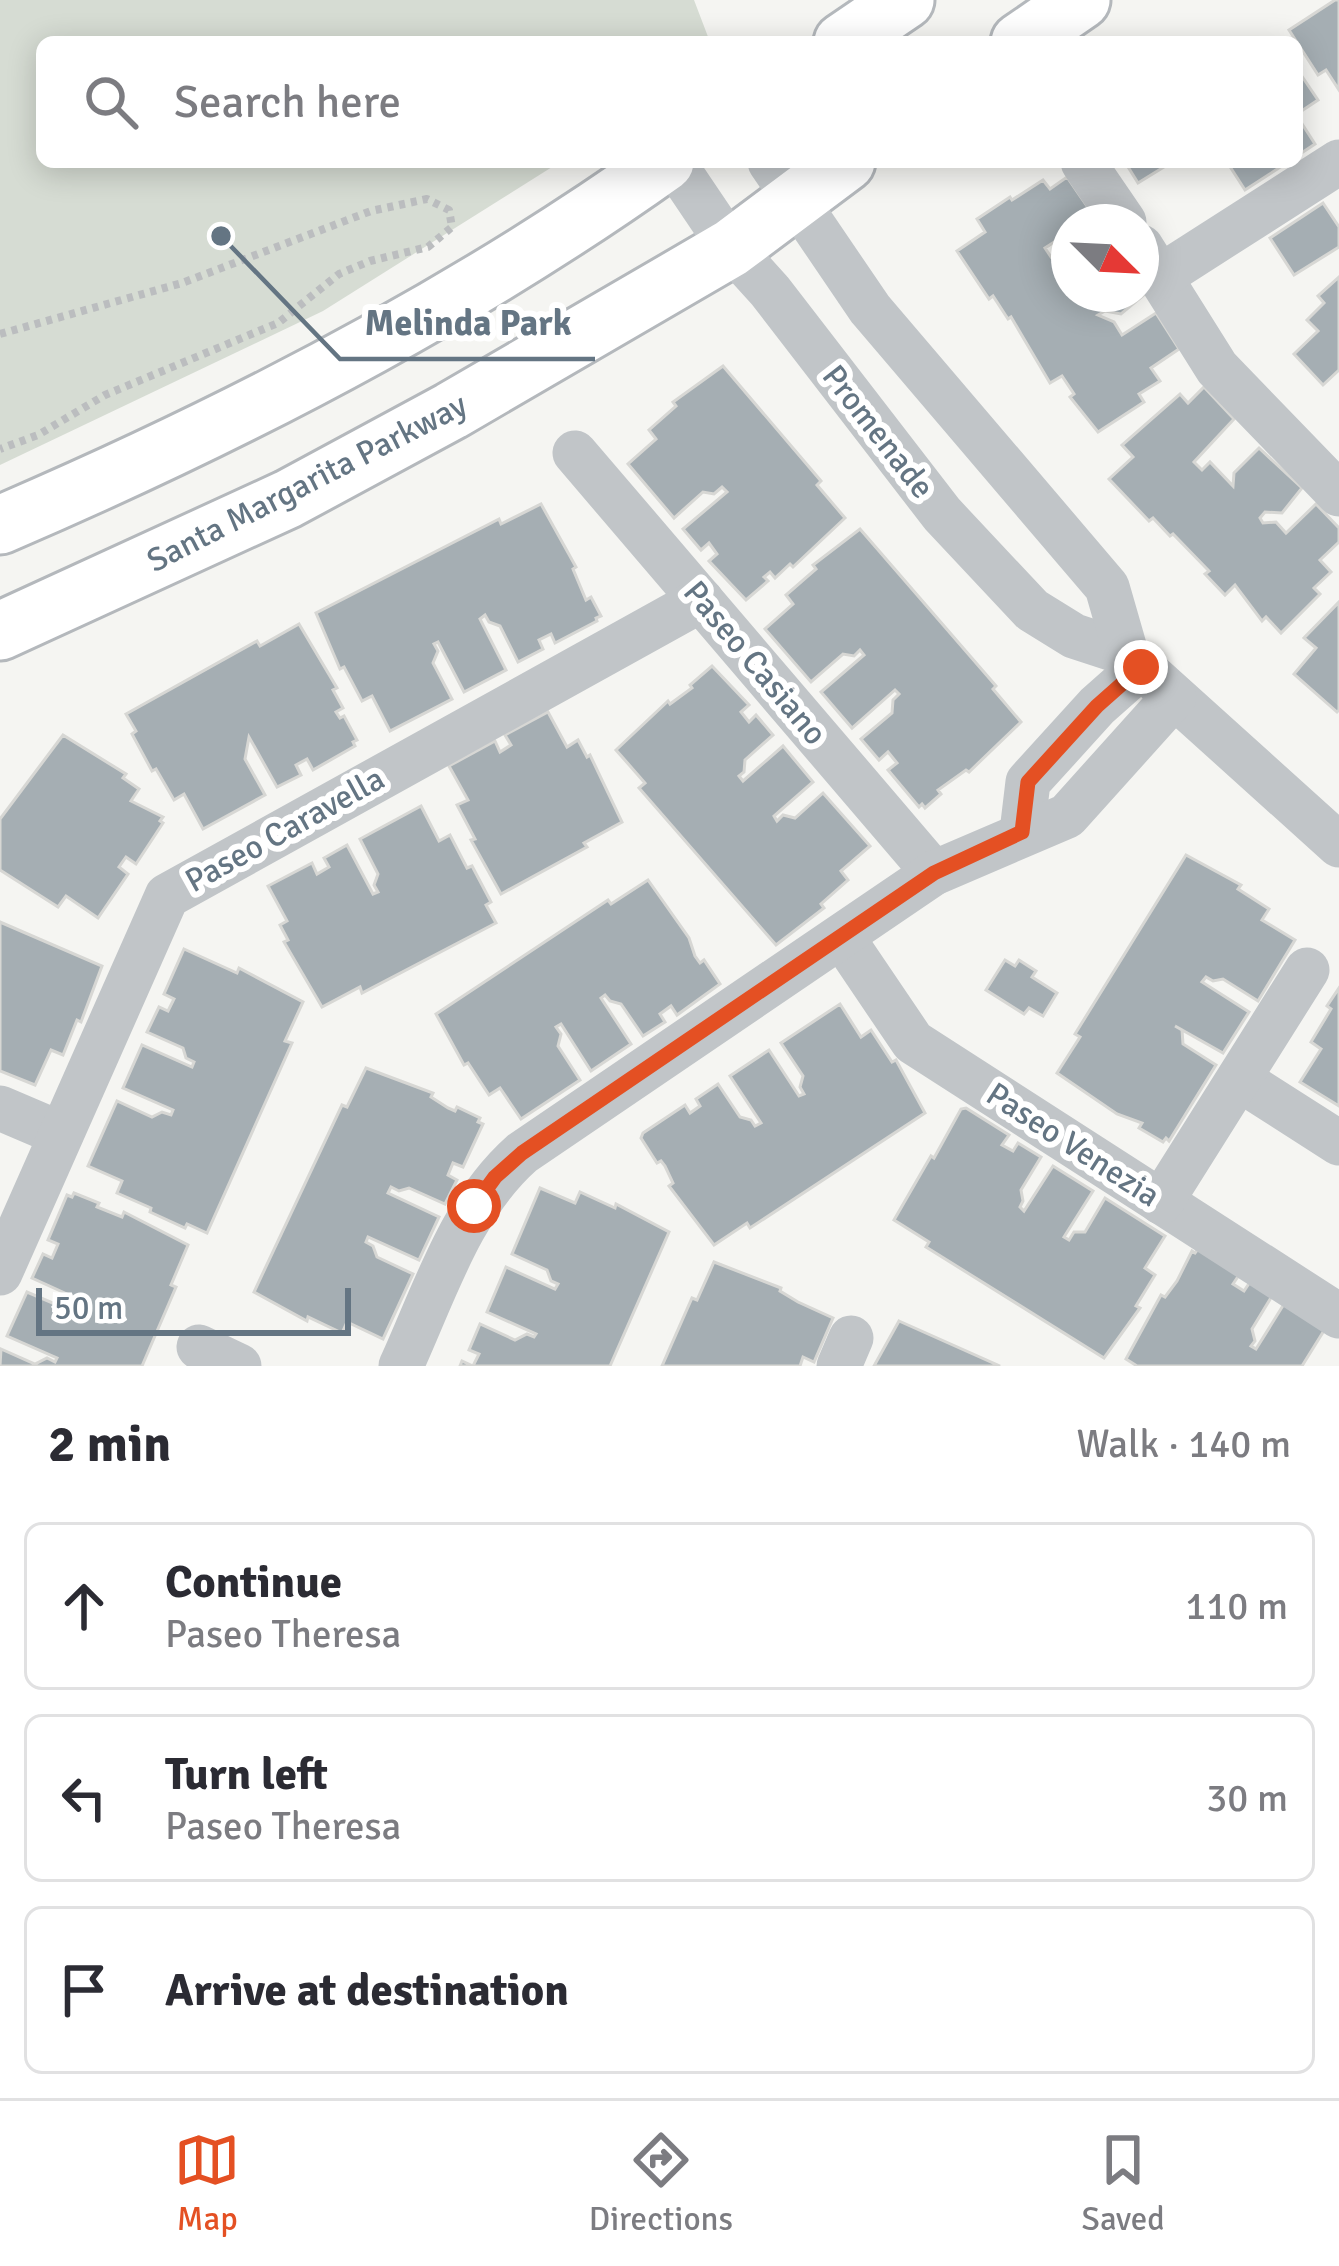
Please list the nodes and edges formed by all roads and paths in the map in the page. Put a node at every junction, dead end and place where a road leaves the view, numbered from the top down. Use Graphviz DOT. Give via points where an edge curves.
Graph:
graph roads {
  1 [pos="904,0"];
  2 [pos="1081,0"];
  3 [pos="851,36"];
  4 [pos="1029,36"];
  5 [pos="1339,162"];
  6 [pos="659,168"];
  7 [pos="673,168"];
  8 [pos="826,168"];
  9 [pos="1087,168"];
  10 [pos="783,181"];
  11 [pos="1112,204"];
  12 [pos="731,248"];
  13 [pos="1159,258"];
  14 [pos="1159,275"];
  15 [pos="0,334"];
  16 [pos="0,449"];
  17 [pos="575,453"];
  18 [pos="998,463"];
  19 [pos="1339,494"];
  20 [pos="942,514"];
  21 [pos="0,525"];
  22 [pos="701,600"];
  23 [pos="0,631"];
  24 [pos="1147,672"];
  25 [pos="1339,845"];
  26 [pos="934,873"];
  27 [pos="842,938"];
  28 [pos="1307,970"];
  29 [pos="1239,1078"];
  30 [pos="0,1108"];
  31 [pos="61,1135"];
  32 [pos="1339,1143"];
  33 [pos="1161,1202"];
  34 [pos="1,1269"];
  35 [pos="1339,1316"];
  36 [pos="401,1366"];
  1 -- 3 [label="main road"];
  2 -- 4 [label="main road"];
  5 -- 13 [label="street"];
  6 -- 21 [label="main road" via="346,356"];
  7 -- 12 [label="street, Promenade"];
  8 -- 10 [label="main road, Santa Margarita Parkway"];
  9 -- 11 [label="street"];
  10 -- 12 [label="main road, Santa Margarita Parkway"];
  10 -- 18 [label="street" via="870,309"];
  12 -- 20 [label="street, Promenade"];
  12 -- 23 [label="main road, Santa Margarita Parkway" via="288,499"];
  14 -- 19 [label="street" via="1217,368"];
  15 -- 16 [label="path" via="182,283 371,211 427,200 449,210 452,227 428,247 339,274 278,323"];
  17 -- 22 [label="street, Paseo Casiano"];
  18 -- 20 [label="street"];
  18 -- 24 [label="street" via="1107,587"];
  20 -- 24 [label="street, Promenade" via="1032,610"];
  22 -- 26 [label="street, Paseo Casiano"];
  22 -- 31 [label="street, Paseo Caravella" via="167,896"];
  24 -- 25 [label="street, Promenade"];
  24 -- 26 [label="street" via="1067,816"];
  26 -- 27 [label="street"];
  27 -- 33 [label="street, Paseo Venezia" via="913,1042"];
  27 -- 36 [label="street" via="495,1177"];
  28 -- 29 [label="street"];
  29 -- 32 [label="street"];
  29 -- 33 [label="street"];
  30 -- 31 [label="street"];
  31 -- 34 [label="street, Paseo Caravella"];
  33 -- 35 [label="street, Paseo Venezia"];
}
